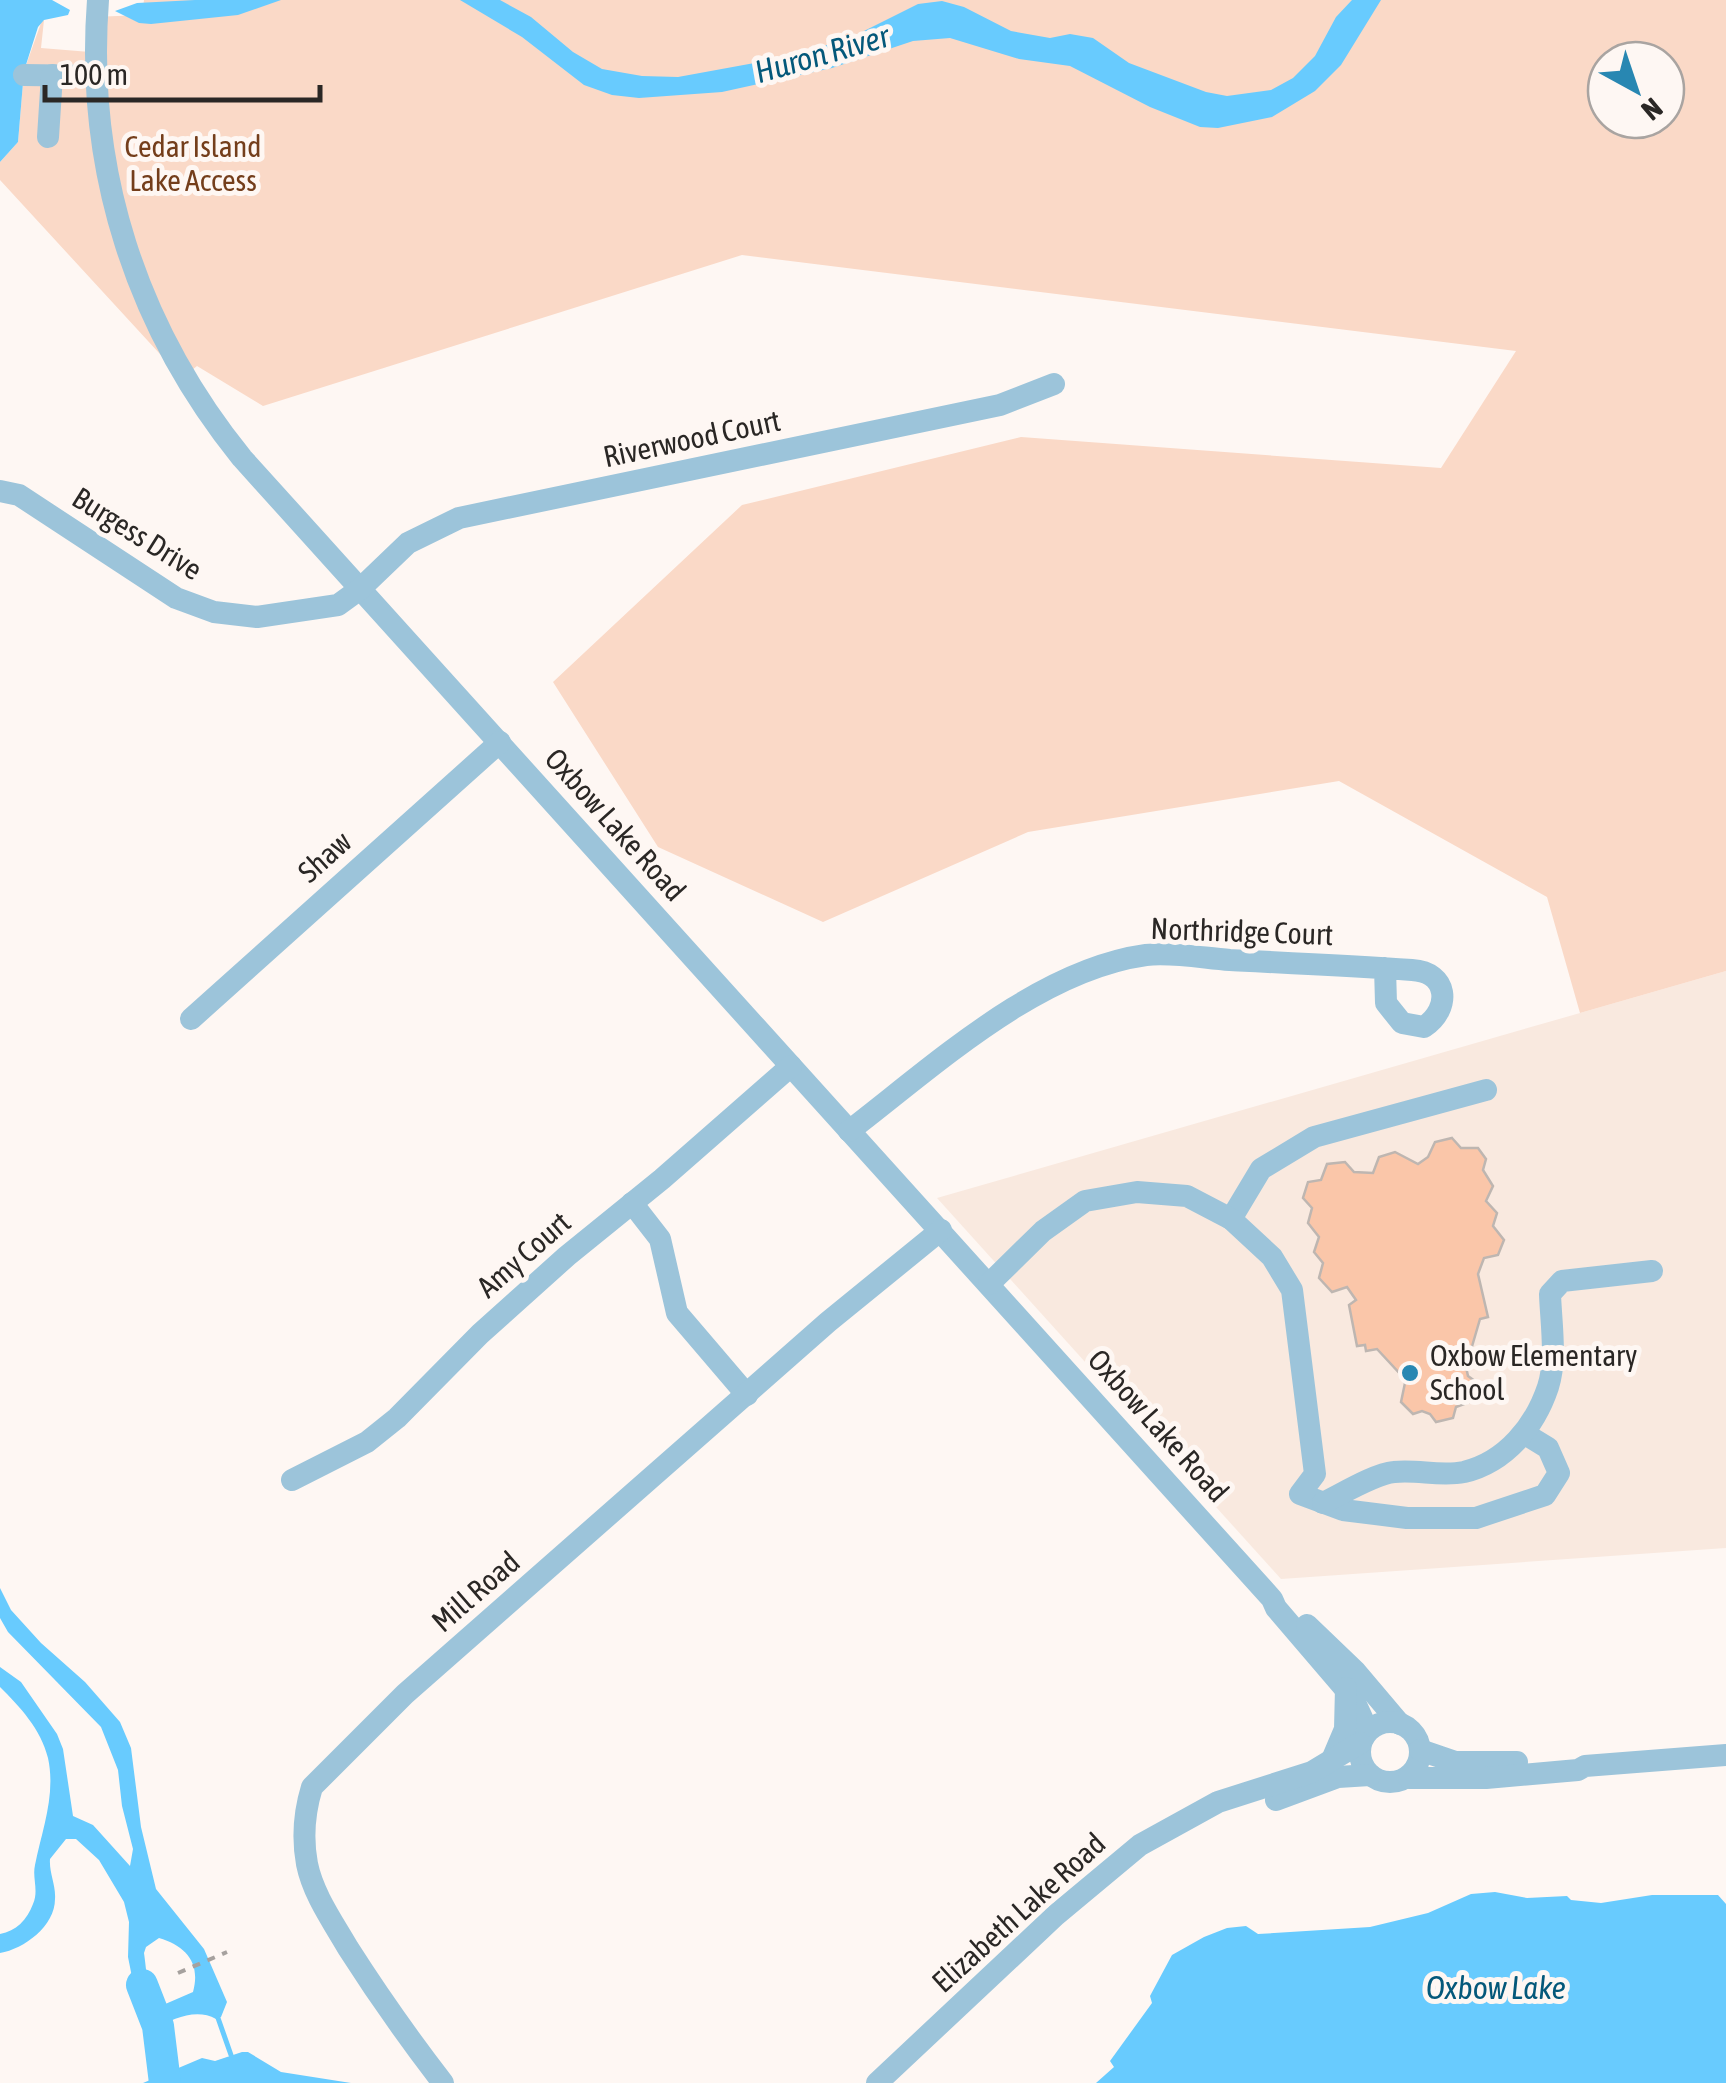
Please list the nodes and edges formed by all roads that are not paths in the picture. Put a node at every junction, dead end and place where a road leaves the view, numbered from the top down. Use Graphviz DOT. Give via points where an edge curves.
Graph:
graph roads {
  1 [pos="98,0"];
  2 [pos="24,74"];
  3 [pos="52,75"];
  4 [pos="96,76"];
  5 [pos="48,137"];
  6 [pos="1054,384"];
  7 [pos="0,491"];
  8 [pos="360,589"];
  9 [pos="500,742"];
  10 [pos="1385,968"];
  11 [pos="191,1019"];
  12 [pos="791,1066"];
  13 [pos="1486,1090"];
  14 [pos="849,1131"];
  15 [pos="632,1203"];
  16 [pos="1232,1219"];
  17 [pos="942,1230"];
  18 [pos="1652,1271"];
  19 [pos="990,1284"];
  20 [pos="746,1396"];
  21 [pos="1525,1434"];
  22 [pos="292,1480"];
  23 [pos="1323,1503"];
  24 [pos="1272,1599"];
  25 [pos="1346,1688"];
  26 [pos="1400,1724"];
  27 [pos="1364,1737"];
  28 [pos="1420,1750"];
  29 [pos="1726,1755"];
  30 [pos="1331,1762"];
  31 [pos="1585,1766"];
  32 [pos="1370,1775"];
  33 [pos="1409,1778"];
  34 [pos="1214,1807"];
  35 [pos="442,2083"];
  36 [pos="877,2083"];
  1 -- 4 [label="street, Oxbow Lake Road"];
  2 -- 3 [label="street"];
  3 -- 4 [label="street"];
  3 -- 5 [label="street"];
  4 -- 8 [label="street, Oxbow Lake Road" via="100,139 125,246 178,370 242,458"];
  6 -- 8 [label="street, Riverwood Court" via="1000,406 460,518 408,543"];
  7 -- 8 [label="street, Burgess Drive" via="19,496 176,598 214,612 256,617 322,610"];
  8 -- 9 [label="street, Oxbow Lake Road"];
  9 -- 11 [label="street, Shaw"];
  9 -- 12 [label="street, Oxbow Lake Road"];
  10 -- 14 [label="street, Northridge Court" via="1147,955 1066,978 1003,1014"];
  12 -- 14 [label="street, Oxbow Lake Road"];
  12 -- 15 [label="street, Amy Court"];
  13 -- 16 [label="street" via="1314,1136 1261,1169"];
  14 -- 17 [label="street, Oxbow Lake Road"];
  15 -- 20 [label="street" via="660,1240 677,1313"];
  15 -- 22 [label="street, Amy Court" via="480,1334 382,1430"];
  16 -- 19 [label="street" via="1187,1196 1137,1192 1086,1201 1043,1231"];
  16 -- 23 [label="street" via="1272,1257 1292,1290 1315,1474 1300,1494"];
  17 -- 19 [label="street, Oxbow Lake Road"];
  17 -- 20 [label="street, Mill Road"];
  18 -- 21 [label="street" via="1562,1281 1550,1294 1549,1386"];
  19 -- 24 [label="street, Oxbow Lake Road"];
  20 -- 35 [label="street, Mill Road" via="405,1694 312,1787 303,1835 326,1912"];
  21 -- 23 [label="street" via="1466,1472 1392,1472"];
  21 -- 23 [label="street" via="1548,1448 1558,1473 1545,1495 1510,1507 1476,1518 1407,1518"];
  24 -- 25 [label="street, Oxbow Lake Road"];
  24 -- 26 [label="street, Oxbow Lake Road" via="1334,1649"];
  25 -- 27 [label="street, Oxbow Lake Road" via="1359,1708"];
  25 -- 30 [label="street" via="1345,1729"];
  26 -- 27 [label="street" via="1382,1722"];
  26 -- 28 [label="street"];
  27 -- 30 [label="street, Elizabeth Lake Road"];
  27 -- 32 [label="street" via="1360,1757"];
  28 -- 31 [label="street" via="1455,1762"];
  28 -- 33 [label="street"];
  29 -- 31 [label="street"];
  30 -- 34 [label="street, Elizabeth Lake Road"];
  31 -- 33 [label="street" via="1486,1778"];
  32 -- 33 [label="street" via="1388,1783"];
  32 -- 34 [label="street, Elizabeth Lake Road" via="1338,1777 1265,1803"];
  34 -- 36 [label="street, Elizabeth Lake Road" via="1109,1868"];
}
